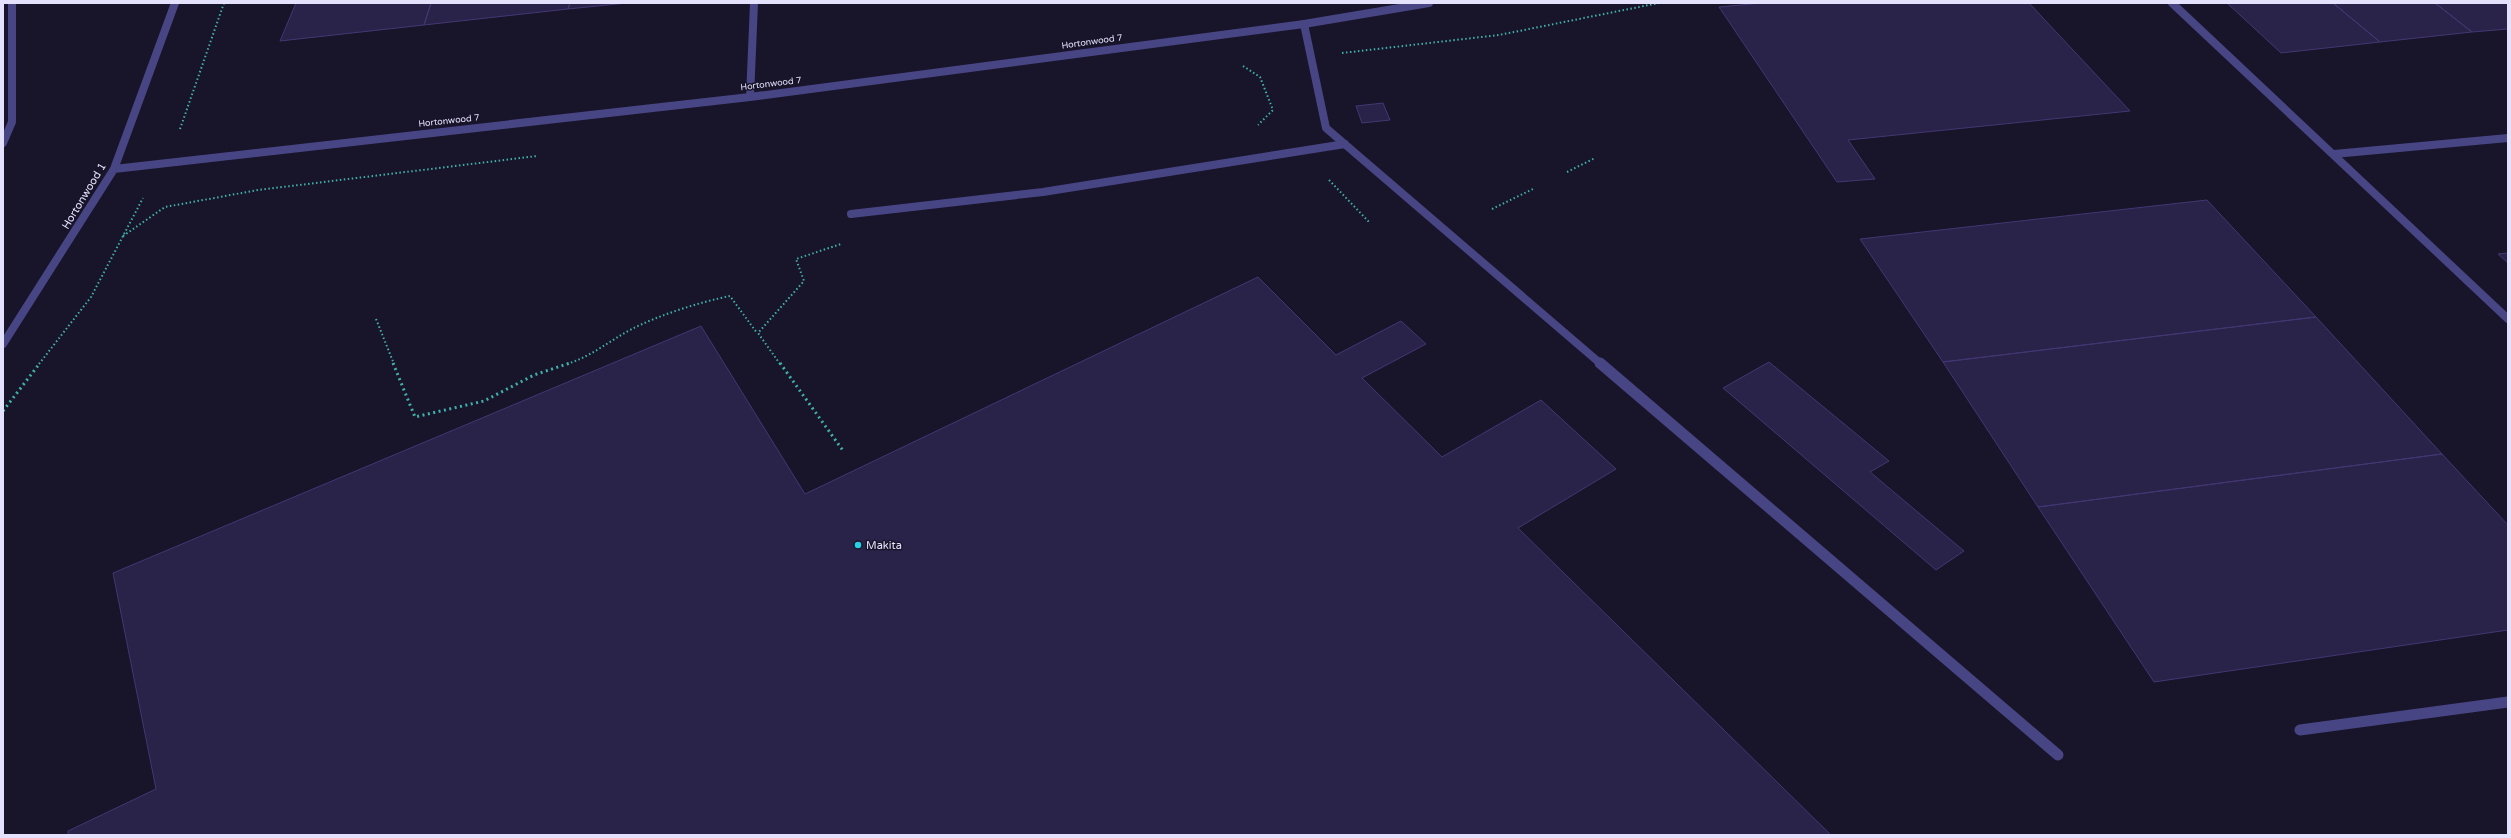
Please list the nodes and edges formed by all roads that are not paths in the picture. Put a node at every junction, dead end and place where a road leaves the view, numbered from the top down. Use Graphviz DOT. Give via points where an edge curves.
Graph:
graph roads {
  1 [pos="12,3"];
  2 [pos="175,3"];
  3 [pos="754,3"];
  4 [pos="1429,3"];
  5 [pos="2172,3"];
  6 [pos="1304,24"];
  7 [pos="750,97"];
  8 [pos="2508,138"];
  9 [pos="3,143"];
  10 [pos="1345,144"];
  11 [pos="2334,154"];
  12 [pos="114,169"];
  13 [pos="851,214"];
  14 [pos="2508,319"];
  15 [pos="3,344"];
  16 [pos="2508,702"];
  17 [pos="2300,730"];
  18 [pos="2058,755"];
  1 -- 9 [label="street" via="12,122"];
  2 -- 12 [label="street, Hortonwood 1"];
  3 -- 7 [label="street"];
  4 -- 6 [label="street, Hortonwood 7"];
  5 -- 11 [label="street"];
  6 -- 7 [label="street, Hortonwood 7"];
  6 -- 10 [label="street" via="1326,128"];
  7 -- 12 [label="street, Hortonwood 7"];
  8 -- 11 [label="street"];
  10 -- 13 [label="street" via="1043,192"];
  10 -- 18 [label="street"];
  11 -- 14 [label="street"];
  12 -- 15 [label="street, Hortonwood 1"];
  16 -- 17 [label="street"];
}
